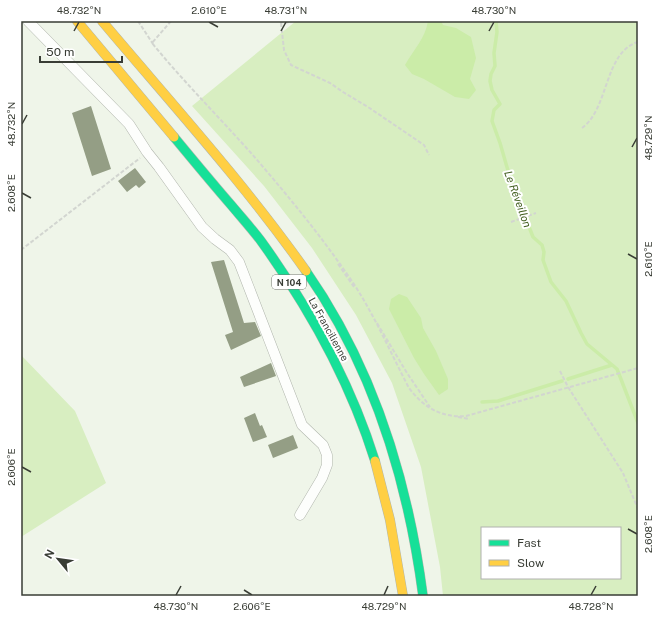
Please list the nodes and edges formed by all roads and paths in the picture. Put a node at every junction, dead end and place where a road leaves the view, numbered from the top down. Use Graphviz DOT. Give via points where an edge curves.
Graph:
graph roads {
  1 [pos="28,21"];
  2 [pos="77,21"];
  3 [pos="102,21"];
  4 [pos="138,21"];
  5 [pos="171,21"];
  6 [pos="292,21"];
  7 [pos="280,22"];
  8 [pos="638,42"];
  9 [pos="152,43"];
  10 [pos="582,128"];
  11 [pos="147,152"];
  12 [pos="429,155"];
  13 [pos="536,213"];
  14 [pos="511,222"];
  15 [pos="21,250"];
  16 [pos="365,304"];
  17 [pos="638,369"];
  18 [pos="560,371"];
  19 [pos="568,387"];
  20 [pos="431,408"];
  21 [pos="446,415"];
  22 [pos="470,419"];
  23 [pos="638,509"];
  24 [pos="300,515"];
  25 [pos="403,596"];
  26 [pos="423,596"];
  1 -- 11 [label="street" via="129,124"];
  2 -- 25 [label="highway, La Francilienne / N 104" via="260,240 311,318 352,397 382,482 400,564"];
  3 -- 26 [label="highway, La Francilienne / N 104" via="277,229 330,308 370,390 387,432 412,523"];
  4 -- 9 [label="path"];
  5 -- 9 [label="path"];
  6 -- 7 [label="path"];
  7 -- 12 [label="path" via="284,50 291,64 330,82 368,107 424,145"];
  8 -- 10 [label="path" via="630,45 620,57 589,123"];
  9 -- 16 [label="path" via="270,176 321,240"];
  11 -- 15 [label="path"];
  11 -- 24 [label="street" via="202,227 230,250 239,262 302,425 323,445 327,465"];
  13 -- 14 [label="path"];
  16 -- 20 [label="path"];
  16 -- 20 [label="path" via="410,388 417,398"];
  17 -- 19 [label="path"];
  18 -- 19 [label="path"];
  19 -- 21 [label="path" via="466,416"];
  19 -- 23 [label="path" via="623,473"];
  20 -- 21 [label="path"];
  21 -- 22 [label="path"];
}
